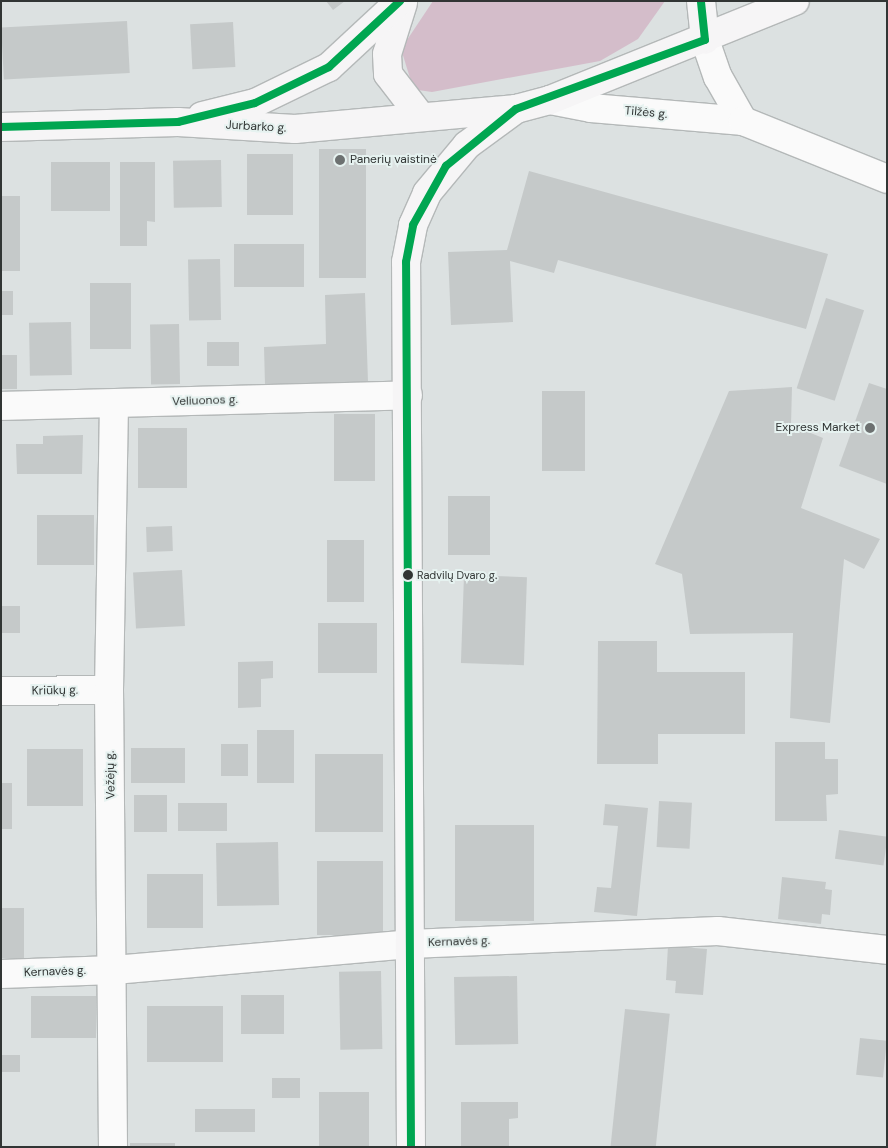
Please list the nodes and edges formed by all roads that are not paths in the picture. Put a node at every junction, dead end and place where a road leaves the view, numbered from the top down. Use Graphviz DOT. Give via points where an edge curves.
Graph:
graph roads {
  1 [pos="401,1"];
  2 [pos="700,1"];
  3 [pos="794,1"];
  4 [pos="705,40"];
  5 [pos="550,100"];
  6 [pos="516,109"];
  7 [pos="421,117"];
  8 [pos="743,121"];
  9 [pos="178,122"];
  10 [pos="1,127"];
  11 [pos="887,179"];
  12 [pos="408,395"];
  13 [pos="114,404"];
  14 [pos="1,406"];
  15 [pos="109,690"];
  16 [pos="1,691"];
  17 [pos="410,944"];
  18 [pos="887,950"];
  19 [pos="114,970"];
  20 [pos="1,974"];
  21 [pos="113,1147"];
  22 [pos="410,1147"];
  1 -- 7 [label="main road" via="387,54 388,74"];
  1 -- 9 [label="main road" via="329,67 256,103"];
  2 -- 4 [label="main road"];
  3 -- 4 [label="main road"];
  4 -- 5 [label="main road"];
  4 -- 8 [label="street" via="718,77"];
  5 -- 6 [label="main road"];
  5 -- 8 [label="street, Tilžės g." via="591,108"];
  6 -- 7 [label="main road, Jurbarko g."];
  6 -- 12 [label="main road" via="446,166 427,193 413,225 406,262"];
  7 -- 9 [label="main road, Jurbarko g." via="295,129"];
  8 -- 11 [label="street, Tilžės g."];
  9 -- 10 [label="main road, Jurbarko g."];
  12 -- 13 [label="street, Veliuonos g."];
  12 -- 17 [label="main road"];
  13 -- 14 [label="street, Veliuonos g."];
  13 -- 15 [label="street, Vežėjų g."];
  15 -- 16 [label="street, Kriūkų g."];
  15 -- 19 [label="street, Vežėjų g."];
  17 -- 18 [label="street, Kernavės g." via="718,931"];
  17 -- 19 [label="street, Kernavės g."];
  17 -- 22 [label="main road"];
  19 -- 20 [label="street, Kernavės g."];
  19 -- 21 [label="street, Vežėjų g."];
}
